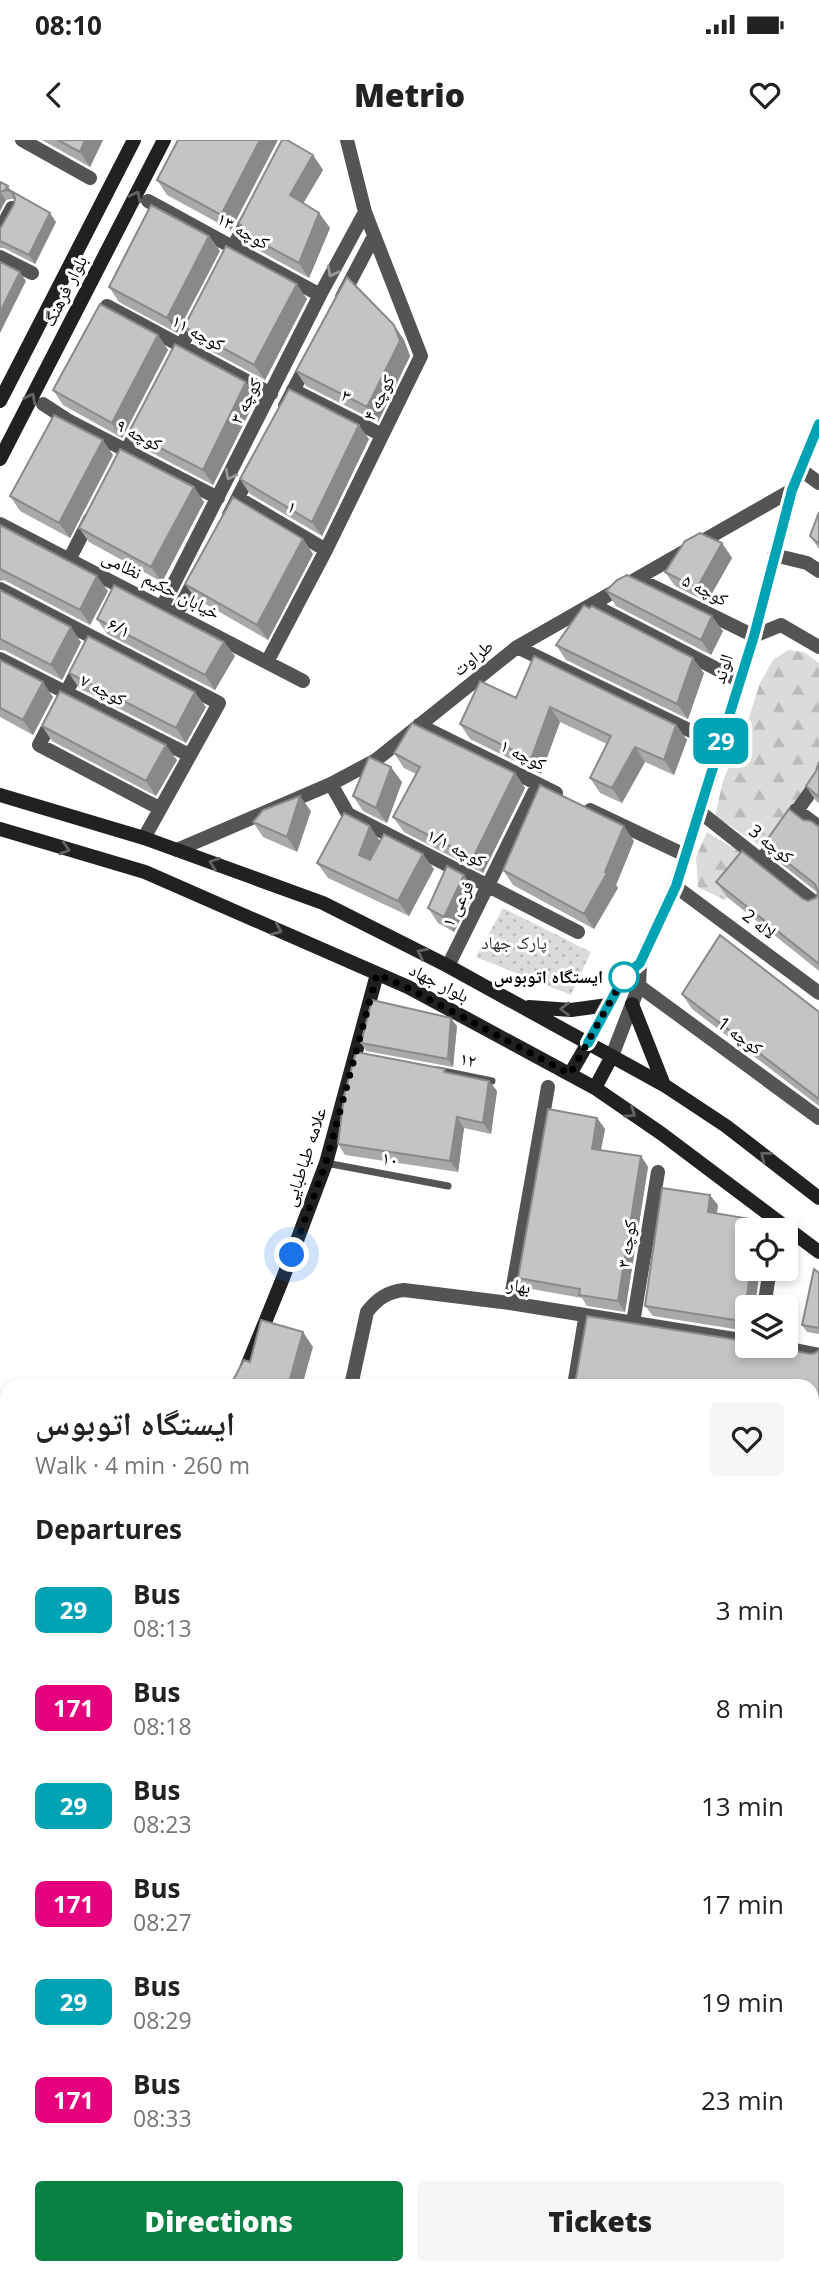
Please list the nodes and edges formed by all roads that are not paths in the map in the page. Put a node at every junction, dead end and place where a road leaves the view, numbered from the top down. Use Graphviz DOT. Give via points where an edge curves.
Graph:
graph roads {
  1 [pos="22,140"];
  2 [pos="134,140"];
  3 [pos="164,140"];
  4 [pos="347,140"];
  5 [pos="90,178"];
  6 [pos="148,201"];
  7 [pos="257,201"];
  8 [pos="12,208"];
  9 [pos="365,212"];
  10 [pos="0,231"];
  11 [pos="374,236"];
  12 [pos="233,247"];
  13 [pos="0,257"];
  14 [pos="32,273"];
  15 [pos="214,284"];
  16 [pos="320,295"];
  17 [pos="107,306"];
  18 [pos="337,307"];
  19 [pos="201,309"];
  20 [pos="181,346"];
  21 [pos="312,355"];
  22 [pos="169,369"];
  23 [pos="293,390"];
  24 [pos="271,394"];
  25 [pos="0,401"];
  26 [pos="43,404"];
  27 [pos="281,414"];
  28 [pos="145,415"];
  29 [pos="819,424"];
  30 [pos="382,435"];
  31 [pos="127,450"];
  32 [pos="0,459"];
  33 [pos="256,462"];
  34 [pos="800,469"];
  35 [pos="114,474"];
  36 [pos="819,483"];
  37 [pos="792,490"];
  38 [pos="218,498"];
  39 [pos="238,498"];
  40 [pos="95,511"];
  41 [pos="0,524"];
  42 [pos="219,533"];
  43 [pos="326,550"];
  44 [pos="774,555"];
  45 [pos="207,556"];
  46 [pos="69,560"];
  47 [pos="819,572"];
  48 [pos="638,579"];
  49 [pos="0,589"];
  50 [pos="593,605"];
  51 [pos="162,607"];
  52 [pos="176,615"];
  53 [pos="98,632"];
  54 [pos="754,636"];
  55 [pos="819,646"];
  56 [pos="517,647"];
  57 [pos="0,659"];
  58 [pos="267,662"];
  59 [pos="303,681"];
  60 [pos="740,681"];
  61 [pos="66,693"];
  62 [pos="419,725"];
  63 [pos="720,745"];
  64 [pos="189,755"];
  65 [pos="819,780"];
  66 [pos="331,784"];
  67 [pos="538,784"];
  68 [pos="0,795"];
  69 [pos="159,808"];
  70 [pos="796,810"];
  71 [pos="700,812"];
  72 [pos="819,827"];
  73 [pos="0,829"];
  74 [pos="144,838"];
  75 [pos="177,850"];
  76 [pos="685,855"];
  77 [pos="761,860"];
  78 [pos="489,886"];
  79 [pos="676,886"];
  80 [pos="819,906"];
  81 [pos="578,932"];
  82 [pos="640,963"];
  83 [pos="448,966"];
  84 [pos="377,974"];
  85 [pos="639,986"];
  86 [pos="819,993"];
  87 [pos="632,1004"];
  88 [pos="608,1005"];
  89 [pos="521,1006"];
  90 [pos="588,1043"];
  91 [pos="612,1056"];
  92 [pos="424,1068"];
  93 [pos="570,1074"];
  94 [pos="492,1081"];
  95 [pos="664,1085"];
  96 [pos="548,1087"];
  97 [pos="595,1088"];
  98 [pos="819,1118"];
  99 [pos="326,1163"];
  100 [pos="658,1172"];
  101 [pos="448,1186"];
  102 [pos="819,1198"];
  103 [pos="819,1252"];
  104 [pos="510,1303"];
  105 [pos="591,1317"];
  106 [pos="633,1323"];
  107 [pos="735,1338"];
  108 [pos="798,1351"];
  109 [pos="819,1355"];
  110 [pos="242,1379"];
  111 [pos="353,1379"];
  112 [pos="575,1379"];
  1 -- 5 [label="street"];
  2 -- 25 [label="main road, بلوار فرهنگ"];
  32 -- 3 [label="main road, بلوار فرهنگ, one-way"];
  4 -- 9 [label="street, کوچه ۴"];
  6 -- 12 [label="street, کوچه ۱۳"];
  7 -- 12 [label="street"];
  8 -- 10 [label="street"];
  9 -- 11 [label="street, کوچه ۴"];
  9 -- 16 [label="street, کوچه ۳, one-way"];
  11 -- 18 [label="street"];
  11 -- 30 [label="street, کوچه ۴" via="421,356"];
  12 -- 15 [label="street"];
  12 -- 16 [label="street, کوچه ۱۳"];
  13 -- 14 [label="street"];
  16 -- 24 [label="street, کوچه ۳"];
  17 -- 20 [label="street, کوچه ۱۱"];
  19 -- 20 [label="street"];
  20 -- 22 [label="street"];
  20 -- 24 [label="street, کوچه ۱۱"];
  21 -- 23 [label="street"];
  23 -- 27 [label="street"];
  23 -- 30 [label="street, ۳"];
  24 -- 38 [label="street, کوچه ۳, one-way"];
  26 -- 31 [label="street, کوچه ۹"];
  28 -- 31 [label="street"];
  29 -- 34 [label="street, الوند"];
  30 -- 43 [label="street, کوچه ۴"];
  31 -- 35 [label="street"];
  31 -- 38 [label="street, کوچه ۹"];
  33 -- 39 [label="street"];
  34 -- 36 [label="street"];
  34 -- 37 [label="street, الوند"];
  37 -- 44 [label="street, الوند"];
  37 -- 48 [label="street, طراوت"];
  38 -- 51 [label="street, کوچه ۳"];
  39 -- 42 [label="street"];
  39 -- 43 [label="street, ۱"];
  40 -- 46 [label="street"];
  41 -- 46 [label="street, خیابان حکیم نظامی"];
  43 -- 58 [label="street, کوچه ۴"];
  44 -- 47 [label="street" via="807,563"];
  44 -- 54 [label="street, الوند"];
  45 -- 52 [label="street"];
  46 -- 51 [label="street, خیابان حکیم نظامی" via="119,592"];
  48 -- 50 [label="street, طراوت"];
  48 -- 54 [label="street, کوچه ۵"];
  49 -- 53 [label="street, ۶/۱"];
  50 -- 56 [label="street, طراوت"];
  50 -- 60 [label="street"];
  51 -- 52 [label="street, خیابان حکیم نظامی"];
  52 -- 58 [label="street, خیابان حکیم نظامی"];
  53 -- 61 [label="street"];
  53 -- 64 [label="street, ۶/۱" via="219,703"];
  54 -- 55 [label="street" via="782,625"];
  54 -- 60 [label="street, الوند"];
  56 -- 62 [label="street, طراوت"];
  56 -- 63 [label="street"];
  57 -- 61 [label="street, کوچه ۷"];
  58 -- 59 [label="street, خیابان حکیم نظامی"];
  60 -- 63 [label="street, الوند"];
  61 -- 64 [label="street, کوچه ۷"];
  61 -- 69 [label="street" via="39,745"];
  62 -- 66 [label="street, طراوت" via="376,760"];
  62 -- 67 [label="street, کوچه ۱"];
  63 -- 71 [label="street, الوند"];
  64 -- 69 [label="street"];
  65 -- 70 [label="street"];
  66 -- 75 [label="street, طراوت"];
  66 -- 78 [label="street, کوچه ۱/۱" via="348,814"];
  67 -- 76 [label="street, کوچه ۱"];
  67 -- 78 [label="street, فرعی ۱"];
  68 -- 74 [label="main road, بلوار جهاد"];
  69 -- 74 [label="street"];
  70 -- 72 [label="street"];
  70 -- 77 [label="street"];
  71 -- 76 [label="street, الوند"];
  71 -- 77 [label="street, کوچه 3"];
  73 -- 84 [label="main road, بلوار جهاد, one-way" via="145,873"];
  74 -- 75 [label="main road, بلوار جهاد"];
  83 -- 75 [label="main road, بلوار جهاد, one-way" via="323,903"];
  76 -- 79 [label="street, الوند"];
  77 -- 80 [label="street, کوچه 3"];
  78 -- 81 [label="street, کوچه ۱/۱"];
  78 -- 83 [label="street, فرعی ۱"];
  79 -- 82 [label="street, الوند"];
  79 -- 86 [label="street, لاله 2"];
  82 -- 85 [label="street, الوند"];
  82 -- 88 [label="street, الوند" via="624,977"];
  83 -- 89 [label="main road, بلوار جهاد"];
  84 -- 93 [label="main road, بلوار جهاد"];
  84 -- 99 [label="main road, علامه طباطبایی" via="362,1056"];
  85 -- 87 [label="street, الوند"];
  85 -- 98 [label="street, کوچه 1"];
  87 -- 91 [label="street, الوند"];
  87 -- 95 [label="main road"];
  88 -- 89 [label="main road, one-way" via="572,1010"];
  88 -- 90 [label="street, الوند"];
  89 -- 90 [label="main road, بلوار جهاد"];
  90 -- 91 [label="main road, بلوار جهاد"];
  90 -- 93 [label="main road"];
  91 -- 95 [label="main road, بلوار جهاد"];
  91 -- 97 [label="main road"];
  92 -- 94 [label="lane, ۱۲"];
  93 -- 97 [label="main road, بلوار جهاد"];
  102 -- 95 [label="main road, بلوار جهاد, one-way"];
  96 -- 104 [label="street"];
  97 -- 103 [label="main road, بلوار جهاد, one-way"];
  99 -- 101 [label="lane, ۱۰"];
  99 -- 110 [label="main road, علامه طباطبایی"];
  100 -- 106 [label="street, کوچه ۳"];
  104 -- 105 [label="street, بهار"];
  104 -- 111 [label="street, بهار" via="390,1292 367,1312"];
  105 -- 106 [label="street, بهار"];
  105 -- 112 [label="street" via="584,1319"];
  106 -- 107 [label="street, بهار"];
  108 -- 109 [label="street"];
}
